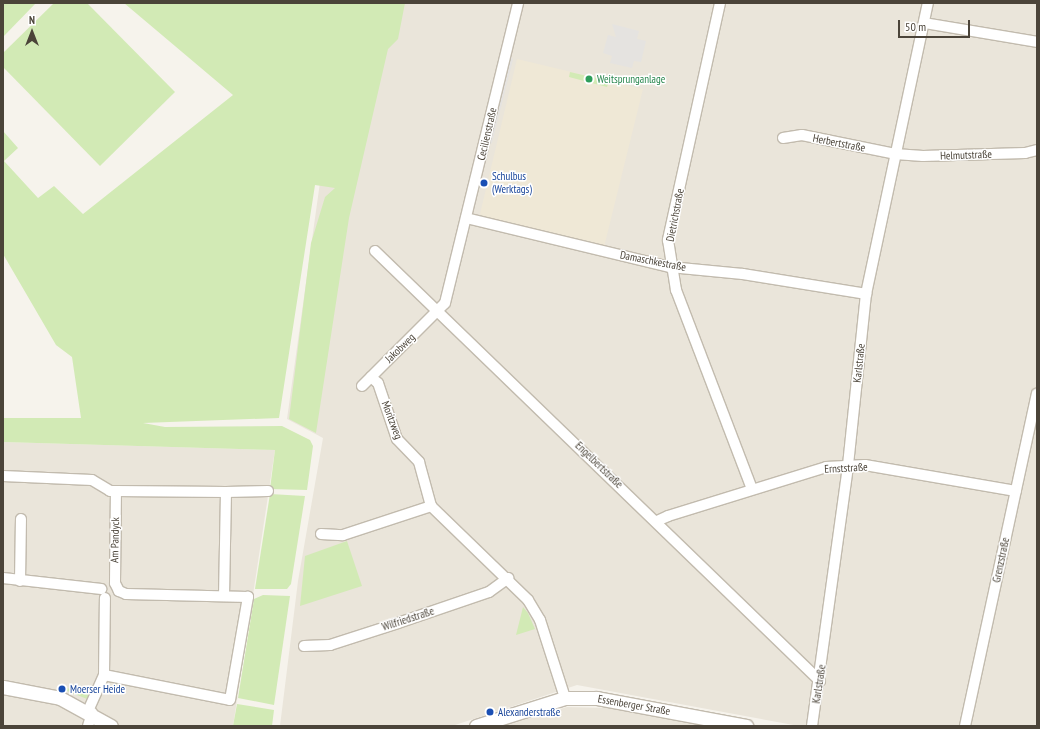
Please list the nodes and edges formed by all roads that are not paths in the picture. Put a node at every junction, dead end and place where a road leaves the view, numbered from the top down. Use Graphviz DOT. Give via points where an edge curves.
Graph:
graph roads {
  1 [pos="518,3"];
  2 [pos="720,3"];
  3 [pos="928,3"];
  4 [pos="924,23"];
  5 [pos="1037,42"];
  6 [pos="783,138"];
  7 [pos="1037,150"];
  8 [pos="895,154"];
  9 [pos="466,218"];
  10 [pos="376,251"];
  11 [pos="670,267"];
  12 [pos="866,294"];
  13 [pos="438,310"];
  14 [pos="371,377"];
  15 [pos="362,386"];
  16 [pos="1037,394"];
  17 [pos="848,465"];
  18 [pos="3,476"];
  19 [pos="752,489"];
  20 [pos="116,491"];
  21 [pos="268,491"];
  22 [pos="1016,491"];
  23 [pos="226,492"];
  24 [pos="431,506"];
  25 [pos="21,519"];
  26 [pos="657,522"];
  27 [pos="321,534"];
  28 [pos="3,578"];
  29 [pos="508,578"];
  30 [pos="20,581"];
  31 [pos="116,587"];
  32 [pos="103,593"];
  33 [pos="224,595"];
  34 [pos="304,646"];
  35 [pos="104,675"];
  36 [pos="820,681"];
  37 [pos="3,687"];
  38 [pos="565,698"];
  39 [pos="89,717"];
  40 [pos="112,726"];
  41 [pos="476,726"];
  42 [pos="746,726"];
  43 [pos="812,726"];
  44 [pos="965,726"];
  1 -- 9 [label="street, Cecilienstraße"];
  2 -- 11 [label="street, Dietrichstraße" via="668,240"];
  3 -- 4 [label="street, Karlstraße"];
  4 -- 5 [label="street"];
  4 -- 8 [label="street, Karlstraße"];
  6 -- 8 [label="street, Herbertstraße" via="802,135"];
  7 -- 8 [label="street, Helmutstraße" via="1025,153 931,156"];
  8 -- 12 [label="street, Karlstraße"];
  9 -- 11 [label="street, Damaschkestraße"];
  9 -- 13 [label="street, Cecilienstraße" via="445,303"];
  10 -- 13 [label="street, Engelbertstraße"];
  11 -- 12 [label="street, Damaschkestraße" via="742,274"];
  11 -- 19 [label="street, Dietrichstraße"];
  12 -- 17 [label="street, Karlstraße"];
  13 -- 14 [label="street, Jakobweg"];
  13 -- 26 [label="street, Engelbertstraße"];
  14 -- 15 [label="street, Jakobweg"];
  14 -- 24 [label="street, Moritzweg" via="378,383 397,439 418,462"];
  16 -- 22 [label="street, Grenzstraße"];
  17 -- 19 [label="street, Ernststraße" via="826,467"];
  17 -- 22 [label="street, Ernststraße" via="865,465"];
  17 -- 36 [label="street, Karlstraße"];
  18 -- 20 [label="street" via="92,480 110,491"];
  19 -- 26 [label="street, Ernststraße" via="668,516"];
  20 -- 23 [label="street"];
  20 -- 31 [label="street, Am Pandyck"];
  21 -- 23 [label="street"];
  22 -- 44 [label="street, Grenzstraße"];
  23 -- 33 [label="street"];
  24 -- 27 [label="street" via="342,535"];
  24 -- 29 [label="street"];
  25 -- 30 [label="street"];
  26 -- 36 [label="street, Engelbertstraße"];
  28 -- 30 [label="street"];
  29 -- 34 [label="street, Wilfriedstraße" via="489,592 412,618 330,645"];
  29 -- 38 [label="street" via="528,600 540,620"];
  30 -- 32 [label="street"];
  31 -- 32 [label="street"];
  31 -- 33 [label="street" via="126,594"];
  32 -- 35 [label="street"];
  33 -- 35 [label="street" via="248,597 230,700 188,692 181,688"];
  35 -- 39 [label="street"];
  36 -- 43 [label="street, Karlstraße"];
  37 -- 39 [label="street" via="60,698"];
  38 -- 41 [label="street, Essenberger Straße"];
  38 -- 42 [label="street, Essenberger Straße" via="597,698"];
  39 -- 40 [label="street"];
}
